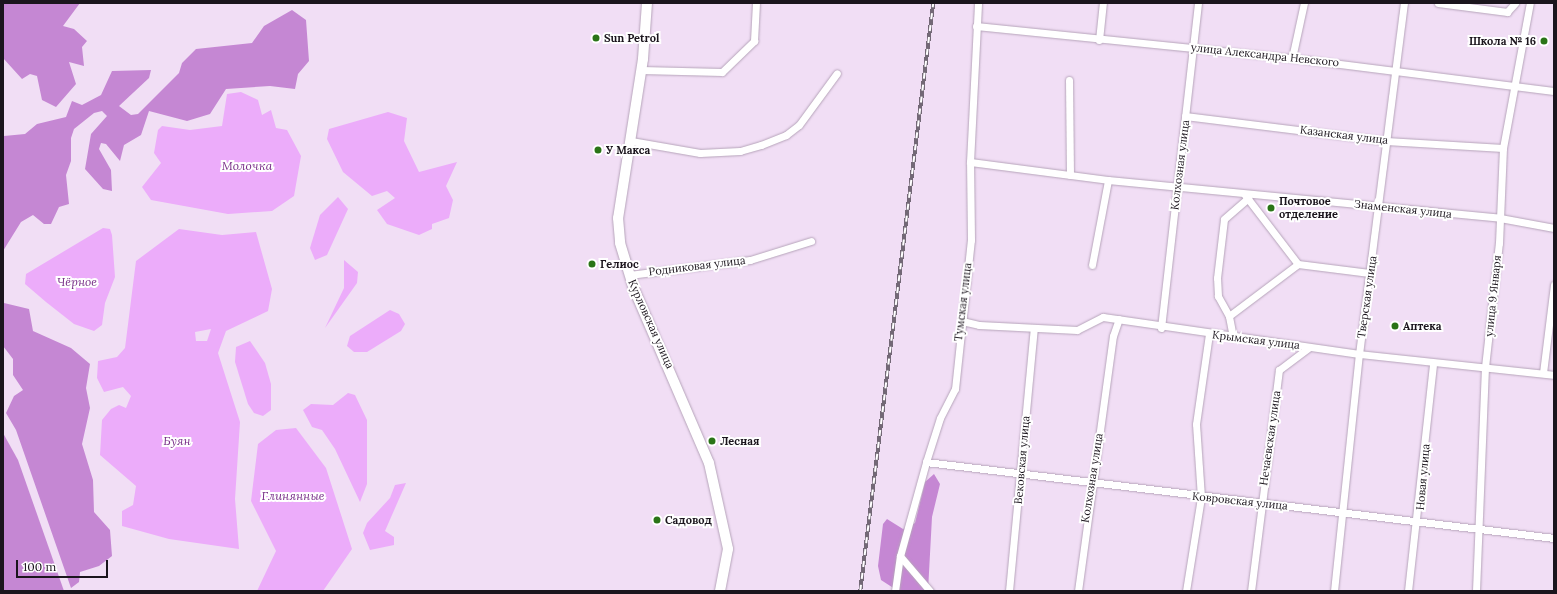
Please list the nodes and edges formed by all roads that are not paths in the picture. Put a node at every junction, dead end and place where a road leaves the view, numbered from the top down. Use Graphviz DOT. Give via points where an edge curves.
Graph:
graph roads {
  1 [pos="647,3"];
  2 [pos="756,3"];
  3 [pos="978,3"];
  4 [pos="1103,3"];
  5 [pos="1198,3"];
  6 [pos="1304,3"];
  7 [pos="1404,3"];
  8 [pos="1438,3"];
  9 [pos="1515,3"];
  10 [pos="1530,3"];
  11 [pos="976,26"];
  12 [pos="1099,40"];
  13 [pos="1191,47"];
  14 [pos="1292,58"];
  15 [pos="642,70"];
  16 [pos="1396,70"];
  17 [pos="837,73"];
  18 [pos="1069,80"];
  19 [pos="1513,87"];
  20 [pos="1554,91"];
  21 [pos="1185,116"];
  22 [pos="631,141"];
  23 [pos="1386,141"];
  24 [pos="1503,148"];
  25 [pos="970,162"];
  26 [pos="1070,175"];
  27 [pos="1108,180"];
  28 [pos="1177,187"];
  29 [pos="1242,192"];
  30 [pos="1248,198"];
  31 [pos="1379,207"];
  32 [pos="1500,218"];
  33 [pos="1554,228"];
  34 [pos="811,241"];
  35 [pos="1298,264"];
  36 [pos="1092,265"];
  37 [pos="1369,273"];
  38 [pos="629,275"];
  39 [pos="1554,285"];
  40 [pos="1229,316"];
  41 [pos="1119,319"];
  42 [pos="962,321"];
  43 [pos="1034,328"];
  44 [pos="1161,328"];
  45 [pos="1209,334"];
  46 [pos="1233,337"];
  47 [pos="1309,346"];
  48 [pos="1358,354"];
  49 [pos="1433,363"];
  50 [pos="1484,367"];
  51 [pos="1543,373"];
  52 [pos="1554,375"];
  53 [pos="926,462"];
  54 [pos="1021,472"];
  55 [pos="1091,482"];
  56 [pos="1200,497"];
  57 [pos="1261,502"];
  58 [pos="1342,512"];
  59 [pos="1419,521"];
  60 [pos="1480,530"];
  61 [pos="1554,538"];
  62 [pos="900,556"];
  63 [pos="720,591"];
  64 [pos="895,591"];
  65 [pos="930,591"];
  66 [pos="1009,591"];
  67 [pos="1078,591"];
  68 [pos="1186,591"];
  69 [pos="1251,591"];
  70 [pos="1334,591"];
  71 [pos="1408,591"];
  72 [pos="1476,591"];
  1 -- 15 [label="main road, Курловская улица"];
  2 -- 15 [label="street" via="754,41 722,72"];
  3 -- 11 [label="street, Тумская улица"];
  4 -- 12 [label="street"];
  5 -- 13 [label="street, Колхозная улица"];
  6 -- 14 [label="street"];
  7 -- 16 [label="street, Тверская улица"];
  8 -- 9 [label="street" via="1507,12"];
  10 -- 19 [label="street, улица 9 Января"];
  11 -- 12 [label="street, улица Александра Невского"];
  11 -- 25 [label="street, Тумская улица"];
  12 -- 13 [label="street, улица Александра Невского"];
  13 -- 14 [label="street, улица Александра Невского"];
  13 -- 21 [label="street, Колхозная улица"];
  14 -- 16 [label="street, улица Александра Невского"];
  15 -- 22 [label="main road, Курловская улица"];
  16 -- 19 [label="street, улица Александра Невского"];
  16 -- 23 [label="street, Тверская улица"];
  17 -- 22 [label="street" via="799,125 786,135 761,145 740,151 700,153"];
  18 -- 26 [label="street"];
  19 -- 20 [label="street, улица Александра Невского"];
  19 -- 24 [label="street, улица 9 Января"];
  21 -- 23 [label="street, Казанская улица"];
  21 -- 28 [label="street, Колхозная улица"];
  22 -- 38 [label="main road, Курловская улица" via="618,218 620,243"];
  23 -- 24 [label="street, Казанская улица"];
  23 -- 31 [label="street, Тверская улица"];
  24 -- 32 [label="street, улица 9 Января"];
  25 -- 26 [label="street, Знаменская улица"];
  25 -- 42 [label="street, Тумская улица" via="971,240"];
  26 -- 27 [label="street, Знаменская улица"];
  27 -- 28 [label="street, Знаменская улица"];
  27 -- 36 [label="street"];
  28 -- 29 [label="street, Знаменская улица"];
  28 -- 44 [label="street, Колхозная улица"];
  29 -- 30 [label="street"];
  29 -- 31 [label="street, Знаменская улица"];
  30 -- 35 [label="street"];
  30 -- 40 [label="street" via="1224,219 1217,278 1218,296"];
  31 -- 32 [label="street, Знаменская улица"];
  31 -- 37 [label="street, Тверская улица"];
  32 -- 33 [label="street, Знаменская улица"];
  32 -- 50 [label="street, улица 9 Января"];
  34 -- 38 [label="street, Родниковая улица" via="750,260"];
  35 -- 37 [label="street"];
  35 -- 40 [label="street"];
  37 -- 48 [label="street, Тверская улица"];
  38 -- 63 [label="main road, Курловская улица" via="709,463 728,549"];
  39 -- 51 [label="street"];
  40 -- 46 [label="street"];
  41 -- 43 [label="street, Крымская улица" via="1103,317 1077,330"];
  41 -- 44 [label="street, Крымская улица"];
  41 -- 55 [label="street, Колхозная улица" via="1113,336"];
  42 -- 43 [label="street, Крымская улица" via="980,325"];
  42 -- 53 [label="street, Тумская улица" via="955,389 940,418"];
  43 -- 54 [label="street, Вековская улица"];
  44 -- 45 [label="street, Крымская улица"];
  45 -- 46 [label="street, Крымская улица"];
  45 -- 56 [label="street" via="1196,424"];
  46 -- 47 [label="street, Крымская улица"];
  47 -- 48 [label="street, Крымская улица"];
  47 -- 57 [label="street, Нечаевская улица" via="1279,370"];
  48 -- 49 [label="street, Крымская улица"];
  48 -- 58 [label="street, Тверская улица"];
  49 -- 50 [label="street, Крымская улица"];
  49 -- 59 [label="street, Новая улица"];
  50 -- 51 [label="street, Крымская улица"];
  50 -- 60 [label="street, улица 9 Января"];
  51 -- 52 [label="street, Крымская улица"];
  53 -- 54 [label="street, Ковровская улица"];
  53 -- 62 [label="street, Тумская улица"];
  54 -- 55 [label="street, Ковровская улица"];
  54 -- 66 [label="street, Вековская улица"];
  55 -- 56 [label="street, Ковровская улица"];
  55 -- 67 [label="street, Колхозная улица"];
  56 -- 57 [label="street, Ковровская улица"];
  56 -- 68 [label="street"];
  57 -- 58 [label="street, Ковровская улица"];
  57 -- 69 [label="street, Нечаевская улица"];
  58 -- 59 [label="street, Ковровская улица"];
  58 -- 70 [label="street, Тверская улица"];
  59 -- 60 [label="street, Ковровская улица"];
  59 -- 71 [label="street, Новая улица"];
  60 -- 61 [label="street, Ковровская улица"];
  60 -- 72 [label="street, улица 9 Января"];
  62 -- 64 [label="street, Тумская улица"];
  62 -- 65 [label="street"];
}
